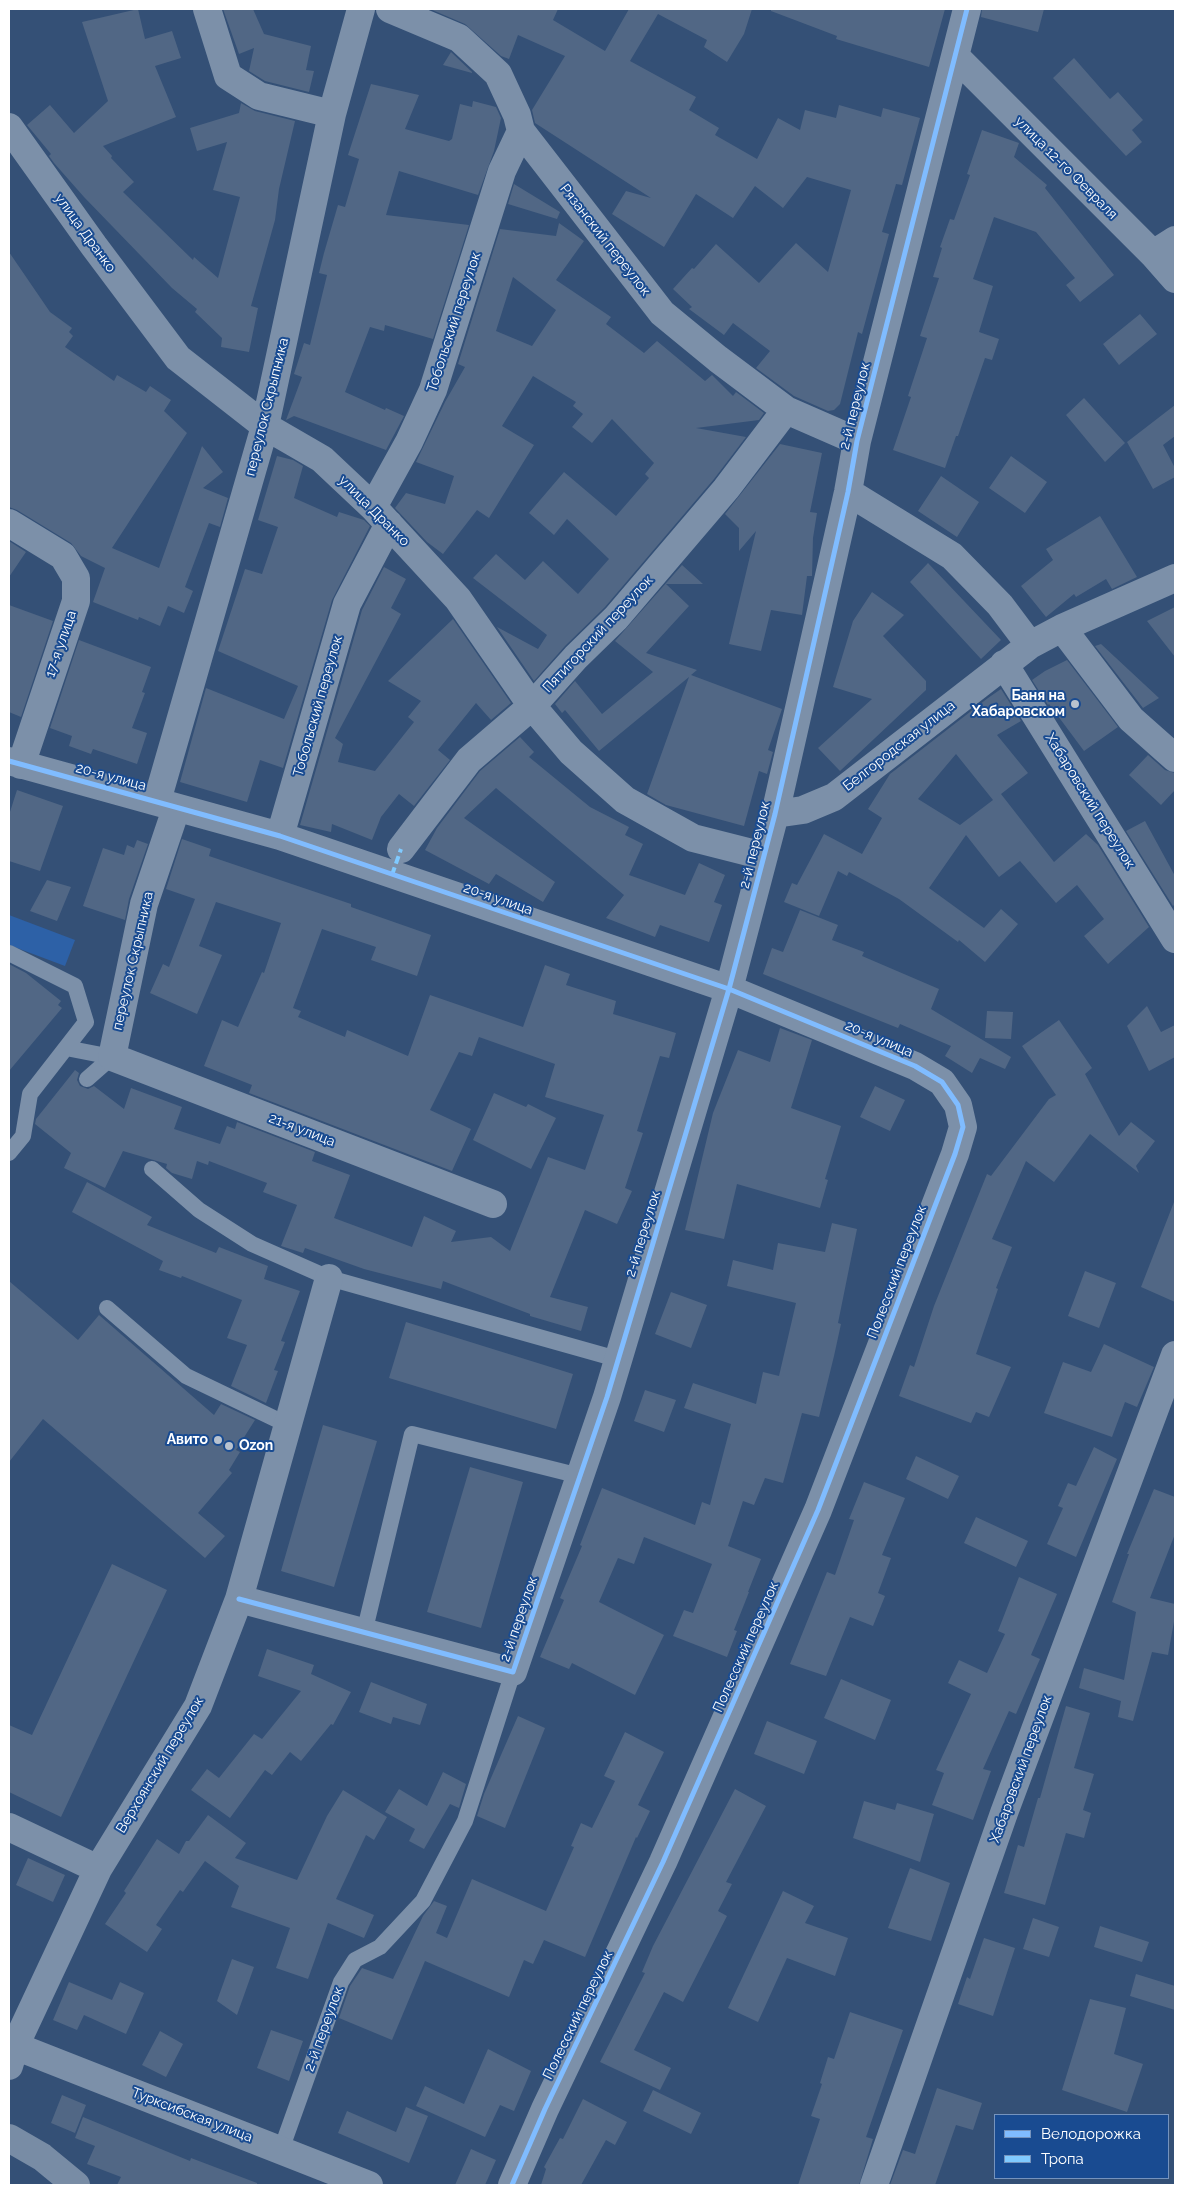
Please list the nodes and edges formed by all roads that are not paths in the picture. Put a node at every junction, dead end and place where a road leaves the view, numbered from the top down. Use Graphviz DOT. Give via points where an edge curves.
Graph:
graph roads {
  1 [pos="207,9"];
  2 [pos="361,9"];
  3 [pos="390,9"];
  4 [pos="967,9"];
  5 [pos="956,58"];
  6 [pos="332,114"];
  7 [pos="9,127"];
  8 [pos="521,131"];
  9 [pos="1164,247"];
  10 [pos="1175,279"];
  11 [pos="786,410"];
  12 [pos="265,426"];
  13 [pos="857,442"];
  14 [pos="848,492"];
  15 [pos="381,516"];
  16 [pos="9,523"];
  17 [pos="1175,578"];
  18 [pos="1062,628"];
  19 [pos="1030,645"];
  20 [pos="1004,664"];
  21 [pos="532,706"];
  22 [pos="1175,758"];
  23 [pos="15,763"];
  24 [pos="166,805"];
  25 [pos="775,814"];
  26 [pos="280,836"];
  27 [pos="401,849"];
  28 [pos="764,856"];
  29 [pos="1175,939"];
  30 [pos="9,953"];
  31 [pos="730,989"];
  32 [pos="66,1048"];
  33 [pos="112,1057"];
  34 [pos="87,1080"];
  35 [pos="958,1105"];
  36 [pos="9,1153"];
  37 [pos="152,1169"];
  38 [pos="493,1204"];
  39 [pos="329,1278"];
  40 [pos="107,1308"];
  41 [pos="1175,1355"];
  42 [pos="617,1359"];
  43 [pos="288,1425"];
  44 [pos="580,1476"];
  45 [pos="239,1599"];
  46 [pos="364,1633"];
  47 [pos="513,1672"];
  48 [pos="9,1827"];
  49 [pos="98,1869"];
  50 [pos="12,2056"];
  51 [pos="9,2138"];
  52 [pos="281,2150"];
  53 [pos="76,2185"];
  54 [pos="369,2185"];
  55 [pos="512,2185"];
  56 [pos="874,2185"];
  1 -- 6 [label="street" via="228,76 259,96"];
  2 -- 6 [label="street, переулок Скрыпника"];
  3 -- 8 [label="street, Рязанский переулок" via="459,38 498,74"];
  4 -- 5 [label="street, 2-й переулок"];
  5 -- 9 [label="street, улица 12-го Февраля"];
  5 -- 13 [label="street, 2-й переулок"];
  6 -- 12 [label="street, переулок Скрыпника"];
  7 -- 12 [label="street, улица Дранко" via="178,358"];
  8 -- 11 [label="street, Рязанский переулок" via="662,313"];
  8 -- 15 [label="street, Тобольский переулок" via="502,171 433,390"];
  9 -- 10 [label="street, улица 12-го Февраля"];
  11 -- 13 [label="street, Рязанский переулок"];
  11 -- 21 [label="street, Пятигорский переулок" via="726,489 616,618"];
  12 -- 15 [label="street, улица Дранко" via="322,459"];
  12 -- 24 [label="street, переулок Скрыпника"];
  13 -- 14 [label="street, 2-й переулок"];
  14 -- 19 [label="street" via="952,556 1000,605"];
  14 -- 25 [label="street, 2-й переулок"];
  15 -- 21 [label="street, улица Дранко" via="458,599"];
  15 -- 26 [label="street, Тобольский переулок" via="347,604"];
  16 -- 23 [label="street, 17-я улица" via="63,556 76,578 76,601"];
  17 -- 18 [label="street, Белгородская улица"];
  18 -- 19 [label="street, Белгородская улица"];
  18 -- 22 [label="street" via="1131,719"];
  19 -- 20 [label="street, Белгородская улица"];
  20 -- 25 [label="street, Белгородская улица" via="834,797 803,810"];
  20 -- 29 [label="street, Хабаровский переулок"];
  21 -- 27 [label="street, Пятигорский переулок" via="468,760"];
  21 -- 28 [label="street, улица Дранко" via="571,752 625,800 693,838"];
  23 -- 24 [label="street, 20-я улица"];
  24 -- 26 [label="street, 20-я улица"];
  24 -- 33 [label="street, переулок Скрыпника"];
  25 -- 28 [label="street, 2-й переулок"];
  26 -- 31 [label="street, 20-я улица"];
  28 -- 31 [label="street, 2-й переулок"];
  30 -- 32 [label="lane" via="75,986 86,1022"];
  31 -- 35 [label="street, 20-я улица" via="915,1066 942,1082"];
  31 -- 42 [label="street, 2-й переулок"];
  32 -- 33 [label="lane"];
  32 -- 36 [label="lane" via="30,1094 23,1136"];
  33 -- 34 [label="lane"];
  33 -- 38 [label="street, 21-я улица"];
  35 -- 55 [label="street, Полесский переулок" via="963,1127 955,1154 818,1510 663,1862"];
  37 -- 39 [label="lane" via="199,1210 252,1244"];
  39 -- 42 [label="lane"];
  39 -- 43 [label="street, Верхоянский переулок"];
  40 -- 43 [label="lane" via="186,1376"];
  41 -- 56 [label="street, Хабаровский переулок" via="1004,1813"];
  42 -- 44 [label="street, 2-й переулок"];
  43 -- 45 [label="street, Верхоянский переулок"];
  44 -- 46 [label="lane" via="412,1434"];
  44 -- 47 [label="street, 2-й переулок"];
  45 -- 46 [label="street"];
  45 -- 49 [label="street, Верхоянский переулок" via="198,1706"];
  46 -- 47 [label="street"];
  47 -- 52 [label="lane, 2-й переулок" via="465,1821 423,1900 380,1947 355,1960 341,1982"];
  48 -- 49 [label="street"];
  49 -- 50 [label="street, Верхоянский переулок"];
  50 -- 52 [label="street, Турксибская улица"];
  51 -- 53 [label="main road" via="42,2157"];
  52 -- 54 [label="street, Турксибская улица"];
}
